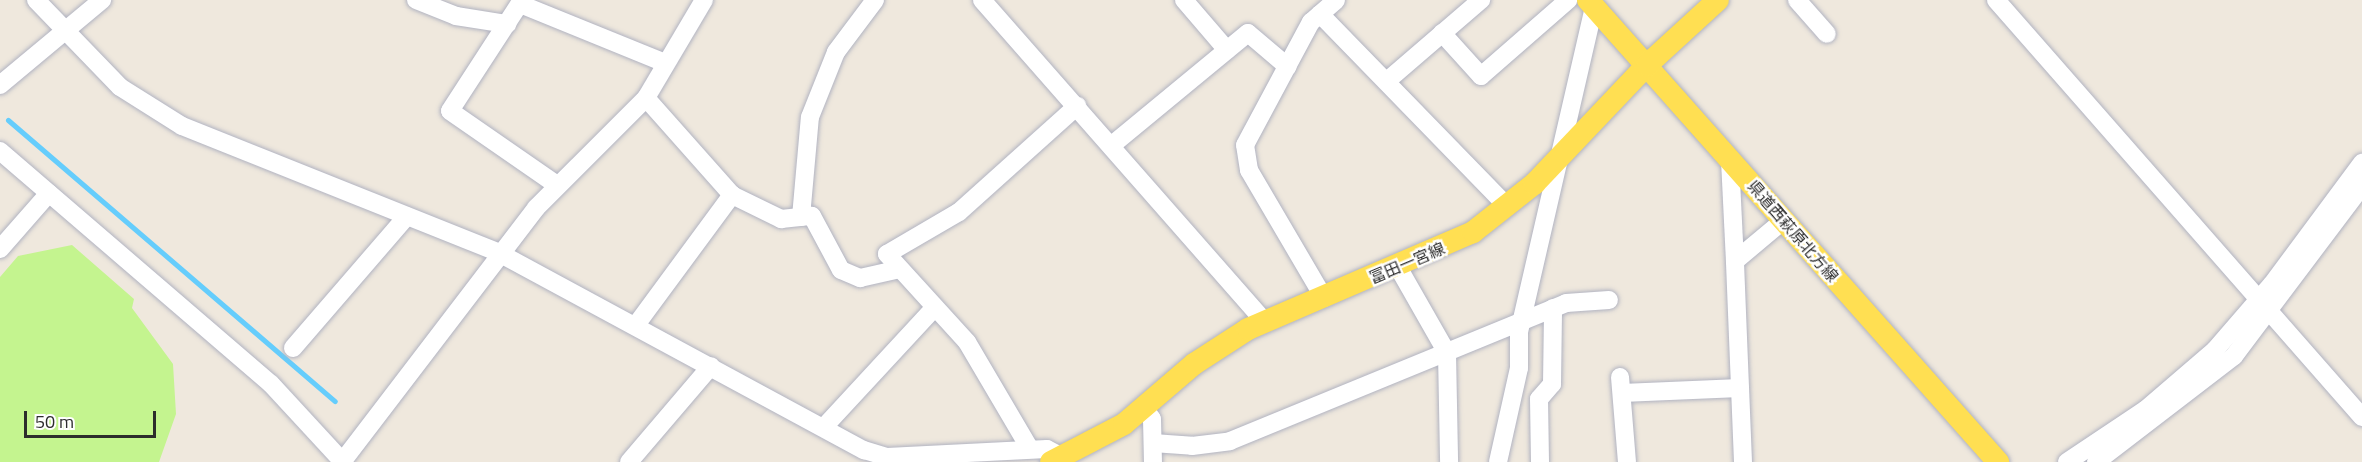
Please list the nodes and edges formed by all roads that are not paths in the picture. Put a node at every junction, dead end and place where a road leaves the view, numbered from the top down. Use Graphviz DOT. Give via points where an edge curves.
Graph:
graph roads {
  1 [pos="36,0"];
  2 [pos="102,0"];
  3 [pos="416,0"];
  4 [pos="704,0"];
  5 [pos="875,0"];
  6 [pos="982,0"];
  7 [pos="1184,0"];
  8 [pos="1336,0"];
  9 [pos="1481,0"];
  10 [pos="1568,0"];
  11 [pos="1718,0"];
  12 [pos="1797,0"];
  13 [pos="1996,0"];
  14 [pos="521,2"];
  15 [pos="1591,3"];
  16 [pos="1320,14"];
  17 [pos="507,24"];
  18 [pos="65,33"];
  19 [pos="1442,33"];
  20 [pos="1827,34"];
  21 [pos="1227,50"];
  22 [pos="665,63"];
  23 [pos="1647,65"];
  24 [pos="1288,67"];
  25 [pos="1389,80"];
  26 [pos="0,85"];
  27 [pos="646,98"];
  28 [pos="1077,106"];
  29 [pos="1112,145"];
  30 [pos="0,151"];
  31 [pos="1561,156"];
  32 [pos="1730,160"];
  33 [pos="2362,163"];
  34 [pos="557,185"];
  35 [pos="2362,186"];
  36 [pos="49,193"];
  37 [pos="732,195"];
  38 [pos="1508,207"];
  39 [pos="407,216"];
  40 [pos="801,217"];
  41 [pos="1784,220"];
  42 [pos="0,249"];
  43 [pos="499,253"];
  44 [pos="1734,261"];
  45 [pos="1398,267"];
  46 [pos="900,268"];
  47 [pos="1324,298"];
  48 [pos="1610,300"];
  49 [pos="2264,305"];
  50 [pos="935,307"];
  51 [pos="1553,308"];
  52 [pos="1522,320"];
  53 [pos="1265,322"];
  54 [pos="636,326"];
  55 [pos="293,348"];
  56 [pos="1447,353"];
  57 [pos="711,366"];
  58 [pos="1740,388"];
  59 [pos="1145,409"];
  60 [pos="2362,417"];
  61 [pos="824,427"];
  62 [pos="1153,443"];
  63 [pos="1030,449"];
  64 [pos="1055,459"];
  65 [pos="342,462"];
  66 [pos="629,462"];
  67 [pos="1153,462"];
  68 [pos="1449,462"];
  69 [pos="1498,462"];
  70 [pos="1540,462"];
  71 [pos="1627,462"];
  72 [pos="1743,462"];
  73 [pos="1998,462"];
  74 [pos="2067,462"];
  75 [pos="2096,462"];
  1 -- 18 [label="street"];
  2 -- 18 [label="street"];
  3 -- 17 [label="street" via="456,16"];
  4 -- 22 [label="street"];
  5 -- 40 [label="street" via="836,52 810,117"];
  6 -- 28 [label="street"];
  7 -- 21 [label="street"];
  8 -- 16 [label="street"];
  9 -- 19 [label="street"];
  10 -- 19 [label="street" via="1481,76"];
  11 -- 23 [label="main road, 冨田一宮線"];
  12 -- 20 [label="street"];
  13 -- 49 [label="street"];
  14 -- 17 [label="street"];
  14 -- 22 [label="street"];
  15 -- 23 [label="main road, 県道西萩原北方線"];
  15 -- 31 [label="street"];
  16 -- 24 [label="street"];
  16 -- 25 [label="street"];
  17 -- 34 [label="street" via="450,111"];
  18 -- 26 [label="street"];
  18 -- 39 [label="street" via="120,87 182,126"];
  19 -- 25 [label="street"];
  21 -- 24 [label="street" via="1248,33"];
  21 -- 29 [label="street"];
  22 -- 27 [label="street"];
  23 -- 31 [label="main road, 冨田一宮線"];
  23 -- 32 [label="main road, 県道西萩原北方線"];
  24 -- 47 [label="street" via="1245,145 1249,170"];
  25 -- 38 [label="street"];
  27 -- 34 [label="street"];
  27 -- 37 [label="street"];
  28 -- 29 [label="street"];
  28 -- 46 [label="street" via="959,212 887,254"];
  29 -- 53 [label="street"];
  30 -- 36 [label="street"];
  31 -- 38 [label="main road, 冨田一宮線"];
  31 -- 52 [label="street"];
  32 -- 41 [label="main road, 県道西萩原北方線"];
  32 -- 44 [label="street"];
  33 -- 49 [label="street"];
  34 -- 43 [label="street"];
  35 -- 49 [label="street"];
  36 -- 42 [label="street"];
  36 -- 65 [label="street" via="271,384"];
  37 -- 40 [label="street" via="781,219"];
  37 -- 54 [label="street"];
  38 -- 45 [label="main road, 冨田一宮線" via="1452,244"];
  39 -- 43 [label="street"];
  39 -- 55 [label="street"];
  40 -- 46 [label="street" via="812,216 841,270 860,278"];
  41 -- 44 [label="street"];
  41 -- 73 [label="main road, 県道西萩原北方線"];
  43 -- 54 [label="street"];
  43 -- 65 [label="street"];
  44 -- 58 [label="street"];
  45 -- 47 [label="main road, 冨田一宮線"];
  45 -- 56 [label="street"];
  46 -- 50 [label="street"];
  47 -- 53 [label="main road, 冨田一宮線"];
  48 -- 51 [label="street"];
  49 -- 60 [label="street"];
  49 -- 74 [label="street" via="2183,379"];
  49 -- 75 [label="street" via="2226,363"];
  50 -- 61 [label="street"];
  50 -- 63 [label="street" via="994,382"];
  51 -- 52 [label="street"];
  51 -- 70 [label="street" via="1552,384 1539,399"];
  52 -- 56 [label="street"];
  52 -- 69 [label="street" via="1520,368"];
  53 -- 59 [label="main road, 冨田一宮線" via="1194,364"];
  54 -- 57 [label="street"];
  56 -- 62 [label="street" via="1230,441 1191,446"];
  56 -- 68 [label="street"];
  57 -- 61 [label="street"];
  57 -- 66 [label="street"];
  58 -- 71 [label="street" via="1621,385"];
  58 -- 72 [label="street"];
  59 -- 62 [label="street"];
  59 -- 64 [label="main road, 冨田一宮線"];
  61 -- 63 [label="street" via="887,457"];
  62 -- 67 [label="street"];
  63 -- 64 [label="street"];
}
